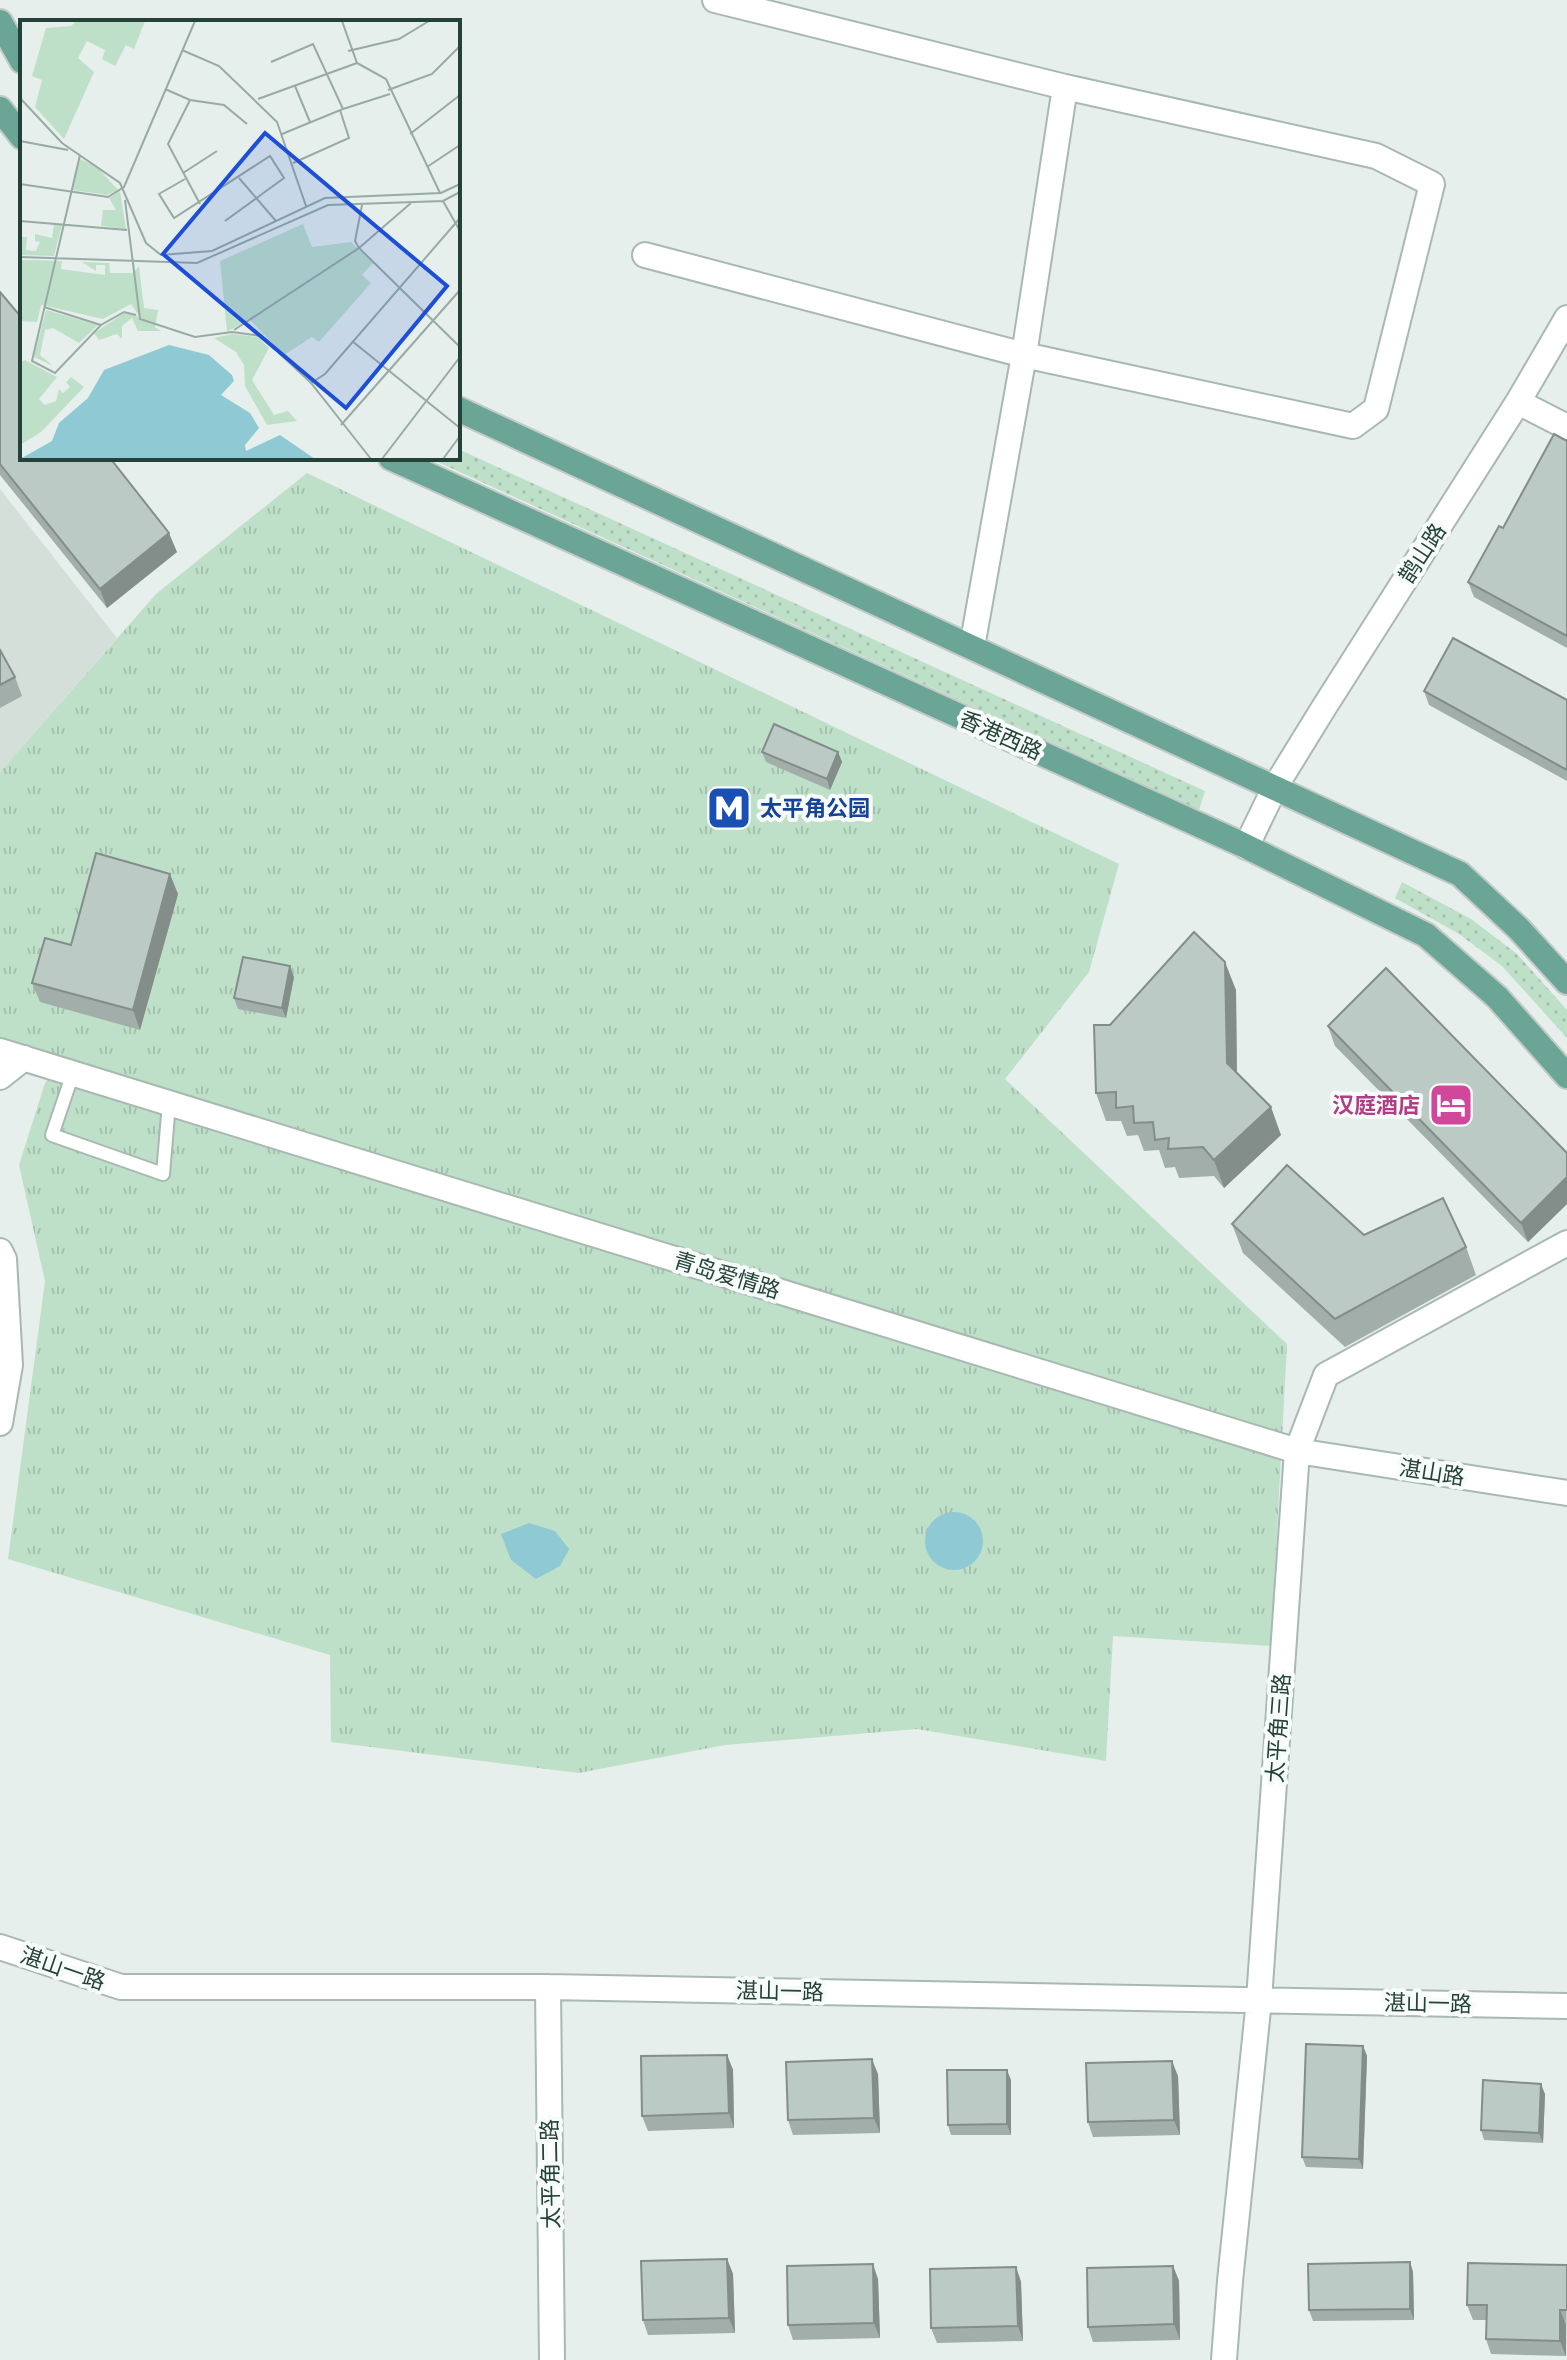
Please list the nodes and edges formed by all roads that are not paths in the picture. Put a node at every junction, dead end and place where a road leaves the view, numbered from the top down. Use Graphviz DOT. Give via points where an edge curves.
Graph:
graph roads {
  1 [pos="715,0"];
  2 [pos="0,22"];
  3 [pos="20,57"];
  4 [pos="1065,87"];
  5 [pos="0,109"];
  6 [pos="20,134"];
  7 [pos="645,255"];
  8 [pos="1567,318"];
  9 [pos="1024,355"];
  10 [pos="1518,402"];
  11 [pos="460,410"];
  12 [pos="1567,427"];
  13 [pos="395,460"];
  14 [pos="972,647"];
  15 [pos="1275,787"];
  16 [pos="1246,847"];
  17 [pos="1567,982"];
  18 [pos="0,1051"];
  19 [pos="24,1058"];
  20 [pos="73,1073"];
  21 [pos="1567,1076"];
  22 [pos="0,1077"];
  23 [pos="163,1101"];
  24 [pos="1567,1243"];
  25 [pos="0,1251"];
  26 [pos="0,1423"];
  27 [pos="1297,1451"];
  28 [pos="1567,1493"];
  29 [pos="0,1947"];
  30 [pos="548,1987"];
  31 [pos="1259,2000"];
  32 [pos="1567,2006"];
  33 [pos="552,2360"];
  34 [pos="1224,2360"];
  1 -- 4 [label="street"];
  2 -- 3 [label="main road"];
  4 -- 9 [label="street"];
  4 -- 9 [label="street" via="1376,156 1432,184 1376,409 1353,426"];
  5 -- 6 [label="main road"];
  7 -- 9 [label="street"];
  8 -- 10 [label="street, 鹊山路"];
  9 -- 14 [label="street"];
  10 -- 12 [label="street"];
  10 -- 15 [label="street, 鹊山路"];
  11 -- 14 [label="main road"];
  13 -- 16 [label="main road, 香港西路"];
  14 -- 15 [label="main road"];
  15 -- 16 [label="street, 鹊山路"];
  15 -- 17 [label="main road" via="1460,874"];
  16 -- 21 [label="main road, 香港西路" via="1426,935 1497,997"];
  18 -- 19 [label="street, 青岛爱情路"];
  19 -- 20 [label="street, 青岛爱情路"];
  19 -- 22 [label="street"];
  20 -- 23 [label="street, 青岛爱情路"];
  20 -- 23 [label="lane" via="52,1135 163,1174"];
  23 -- 27 [label="street, 青岛爱情路"];
  24 -- 27 [label="street, 太平角三路" via="1326,1375"];
  25 -- 26 [label="street" via="10,1365"];
  27 -- 28 [label="street, 湛山路"];
  27 -- 31 [label="street, 太平角三路"];
  29 -- 30 [label="street, 湛山一路" via="121,1987"];
  30 -- 31 [label="street, 湛山一路"];
  30 -- 33 [label="street, 太平角二路"];
  31 -- 32 [label="street, 湛山一路"];
  31 -- 34 [label="street, 太平角三路"];
}
